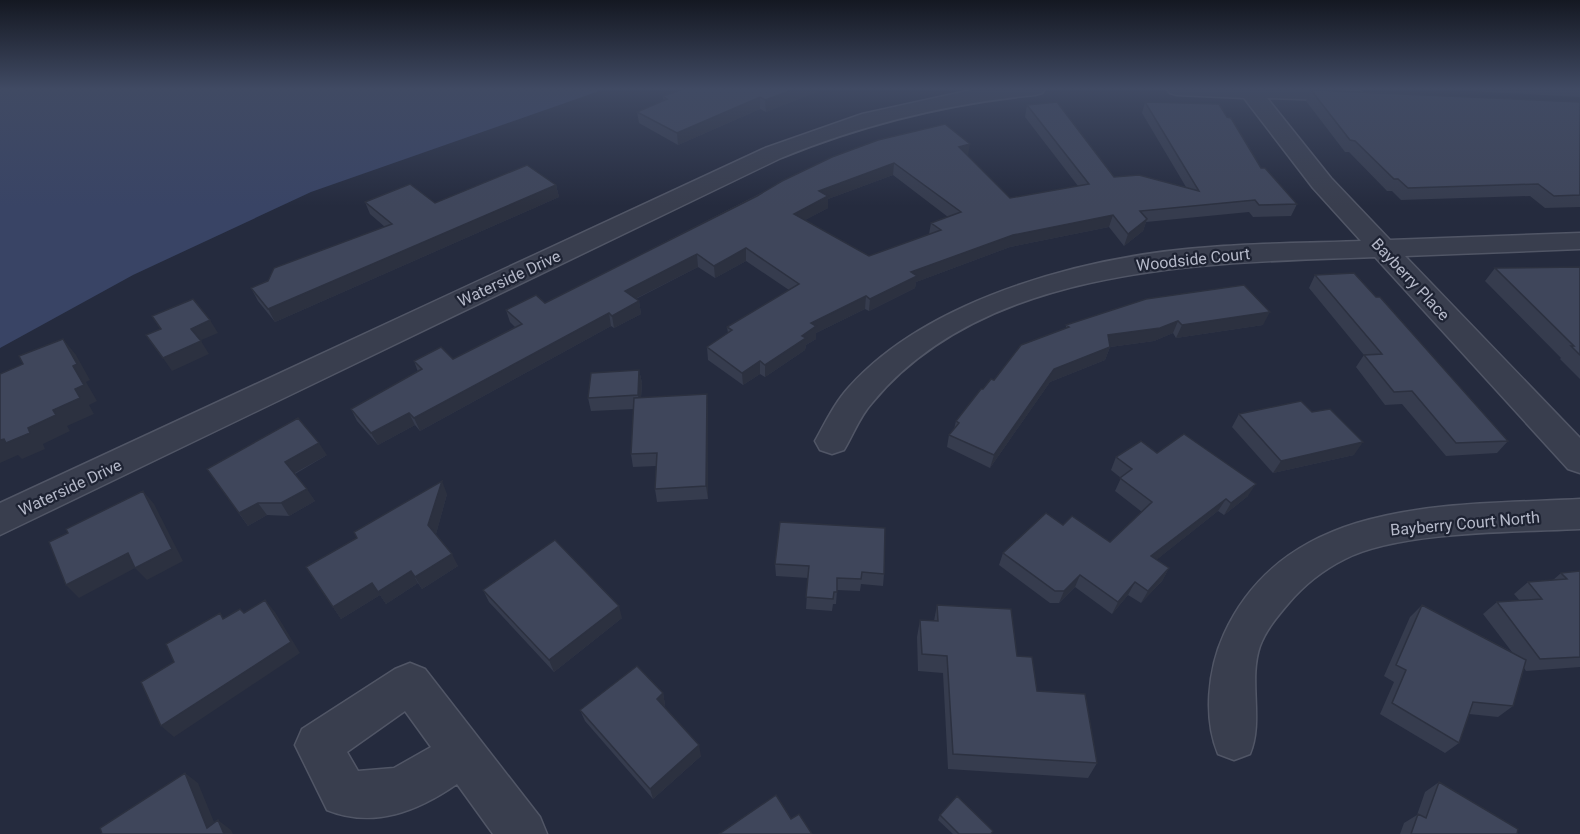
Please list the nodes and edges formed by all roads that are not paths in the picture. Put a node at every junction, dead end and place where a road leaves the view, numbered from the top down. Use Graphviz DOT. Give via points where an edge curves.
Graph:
graph roads {
  1 [pos="834,128"];
  2 [pos="1279,128"];
  3 [pos="1580,241"];
  4 [pos="1382,248"];
  5 [pos="832,441"];
  6 [pos="1580,460"];
  7 [pos="1580,514"];
  8 [pos="0,520"];
  9 [pos="1234,738"];
  10 [pos="462,753"];
  11 [pos="523,834"];
  1 -- 8 [label="street, Waterside Drive" via="773,153"];
  2 -- 4 [label="street, Bayberry Place" via="1322,183"];
  3 -- 4 [label="street, Woodside Court"];
  4 -- 5 [label="street, Woodside Court" via="1154,261 1065,280 1010,299 932,334 885,368 842,417"];
  4 -- 6 [label="street, Bayberry Place"];
  7 -- 9 [label="street, Bayberry Court North" via="1395,526 1341,543 1305,562 1274,590 1251,620 1235,660"];
  10 -- 11 [label="street"];
}
